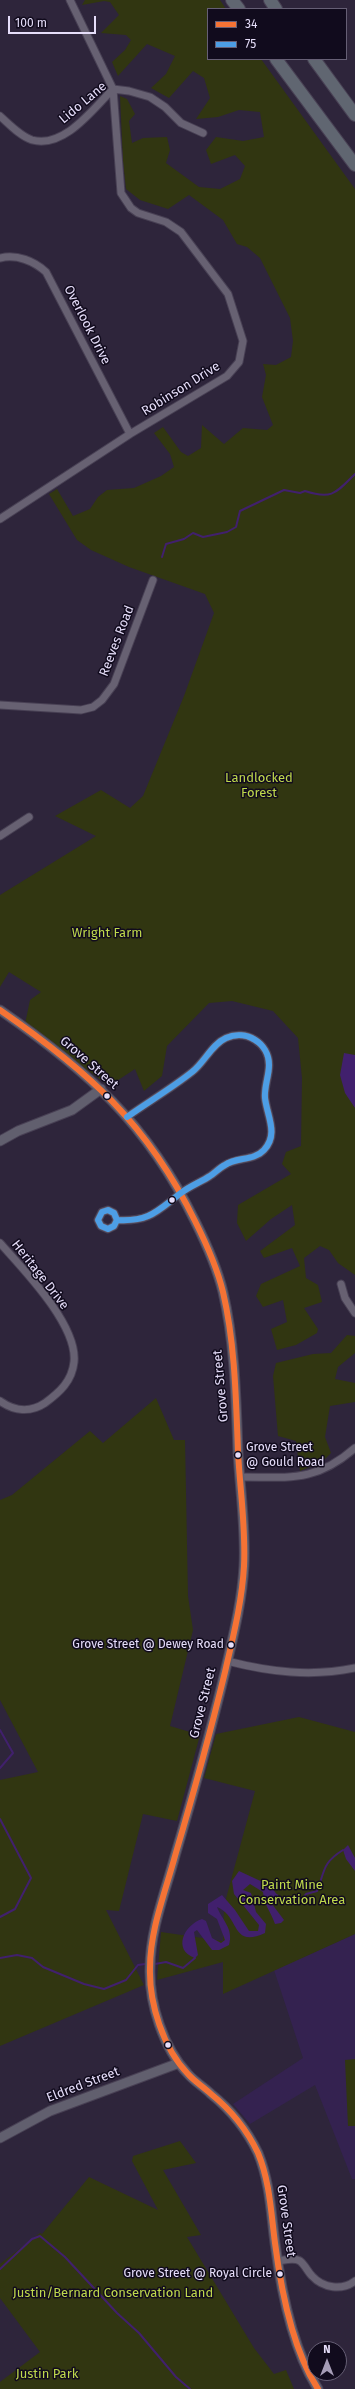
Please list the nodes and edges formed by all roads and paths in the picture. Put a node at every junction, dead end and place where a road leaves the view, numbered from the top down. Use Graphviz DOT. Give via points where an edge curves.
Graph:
graph roads {
  1 [pos="70,0"];
  2 [pos="232,0"];
  3 [pos="238,8"];
  4 [pos="277,60"];
  5 [pos="315,60"];
  6 [pos="113,90"];
  7 [pos="355,115"];
  8 [pos="0,116"];
  9 [pos="203,133"];
  10 [pos="355,165"];
  11 [pos="0,258"];
  12 [pos="130,434"];
  13 [pos="0,519"];
  14 [pos="153,580"];
  15 [pos="0,705"];
  16 [pos="29,817"];
  17 [pos="0,836"];
  18 [pos="0,1010"];
  19 [pos="101,1089"];
  20 [pos="127,1117"];
  21 [pos="0,1142"];
  22 [pos="181,1193"];
  23 [pos="117,1220"];
  24 [pos="0,1243"];
  25 [pos="341,1284"];
  26 [pos="355,1313"];
  27 [pos="0,1401"];
  28 [pos="355,1448"];
  29 [pos="240,1477"];
  30 [pos="227,1661"];
  31 [pos="355,1668"];
  32 [pos="179,2063"];
  33 [pos="0,2138"];
  34 [pos="278,2261"];
  35 [pos="355,2281"];
  36 [pos="318,2389"];
  1 -- 6 [label="street"];
  2 -- 3 [label="highway"];
  4 -- 10 [label="highway"];
  5 -- 7 [label="highway"];
  6 -- 8 [label="street, Lido Lane" via="68,132 49,140 31,139"];
  6 -- 9 [label="street, Lido Lane" via="150,97 181,123"];
  6 -- 12 [label="street, Robinson Drive" via="121,193 131,208 138,213 166,222 182,232 228,294 243,341 240,362 227,376"];
  11 -- 12 [label="street, Overlook Drive" via="11,257 31,261 46,272"];
  12 -- 13 [label="street, Robinson Drive"];
  14 -- 15 [label="street, Reeves Road" via="114,684 102,700 93,707 81,710"];
  16 -- 17 [label="street"];
  18 -- 19 [label="main road, Grove Street" via="64,1056"];
  19 -- 20 [label="main road, Grove Street"];
  19 -- 21 [label="main road" via="72,1110 18,1131"];
  20 -- 22 [label="main road, Grove Street" via="158,1156"];
  20 -- 22 [label="street" via="192,1072 225,1038 243,1035 253,1037 261,1045 268,1056 265,1097 272,1125 270,1138 264,1150 254,1156 225,1164 211,1176"];
  22 -- 23 [label="street" via="151,1216 139,1220"];
  22 -- 29 [label="main road, Grove Street" via="210,1252 222,1287 229,1333"];
  24 -- 27 [label="street, Heritage Drive" via="55,1310 71,1343 74,1361 70,1378 64,1387 43,1404 32,1409 17,1410"];
  25 -- 26 [label="street" via="345,1298"];
  28 -- 29 [label="street" via="335,1465 311,1475"];
  29 -- 30 [label="main road, Grove Street" via="244,1566 240,1602"];
  30 -- 31 [label="street" via="290,1673"];
  30 -- 32 [label="main road, Grove Street" via="152,1946 152,1993 165,2037"];
  32 -- 33 [label="main road, Eldred Street" via="50,2111"];
  32 -- 34 [label="main road, Grove Street" via="196,2082 225,2106 249,2136 264,2170 270,2193"];
  34 -- 35 [label="street" via="291,2259 300,2262 315,2279 325,2285 345,2286"];
  34 -- 36 [label="main road, Grove Street" via="299,2353"];
}
